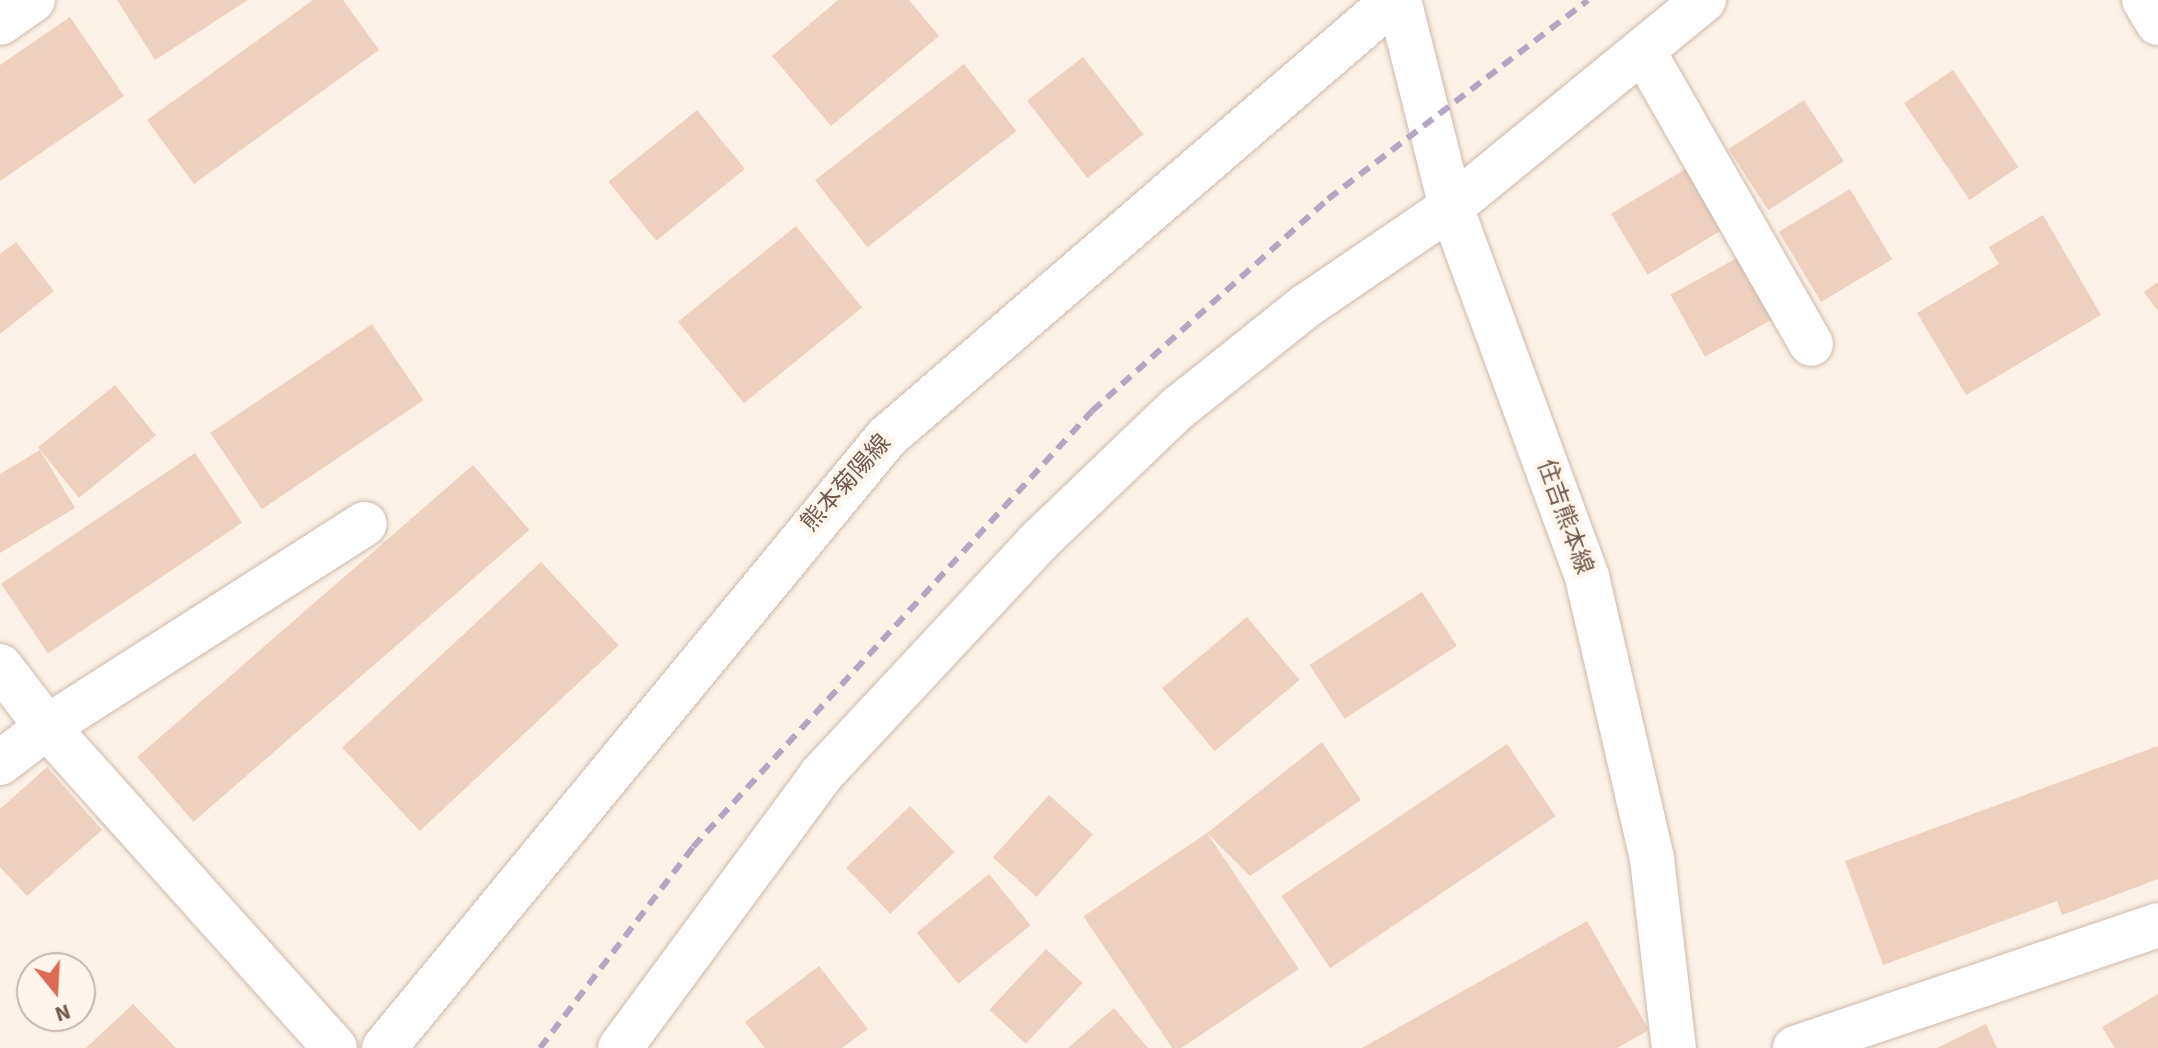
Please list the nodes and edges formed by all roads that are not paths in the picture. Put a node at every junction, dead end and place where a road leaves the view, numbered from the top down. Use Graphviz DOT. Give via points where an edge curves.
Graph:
graph roads {
  1 [pos="33,0"];
  2 [pos="1396,0"];
  3 [pos="1704,0"];
  4 [pos="2144,0"];
  5 [pos="0,23"];
  6 [pos="2158,23"];
  7 [pos="1645,54"];
  8 [pos="1451,207"];
  9 [pos="1811,344"];
  10 [pos="365,524"];
  11 [pos="0,666"];
  12 [pos="47,727"];
  13 [pos="0,763"];
  14 [pos="2158,925"];
  15 [pos="335,1048"];
  16 [pos="384,1048"];
  17 [pos="620,1048"];
  18 [pos="1674,1048"];
  19 [pos="1795,1048"];
  1 -- 5 [label="street"];
  2 -- 8 [label="street, 住吉熊本線"];
  2 -- 16 [label="street, 熊本菊陽線" via="887,437"];
  3 -- 7 [label="street"];
  4 -- 6 [label="street"];
  7 -- 8 [label="street"];
  7 -- 9 [label="street"];
  8 -- 17 [label="street" via="1306,306 1178,408 1037,543 821,775"];
  8 -- 18 [label="street, 住吉熊本線" via="1587,577 1652,859"];
  10 -- 12 [label="street"];
  11 -- 12 [label="street"];
  12 -- 13 [label="street"];
  12 -- 15 [label="street"];
  14 -- 19 [label="street"];
}
